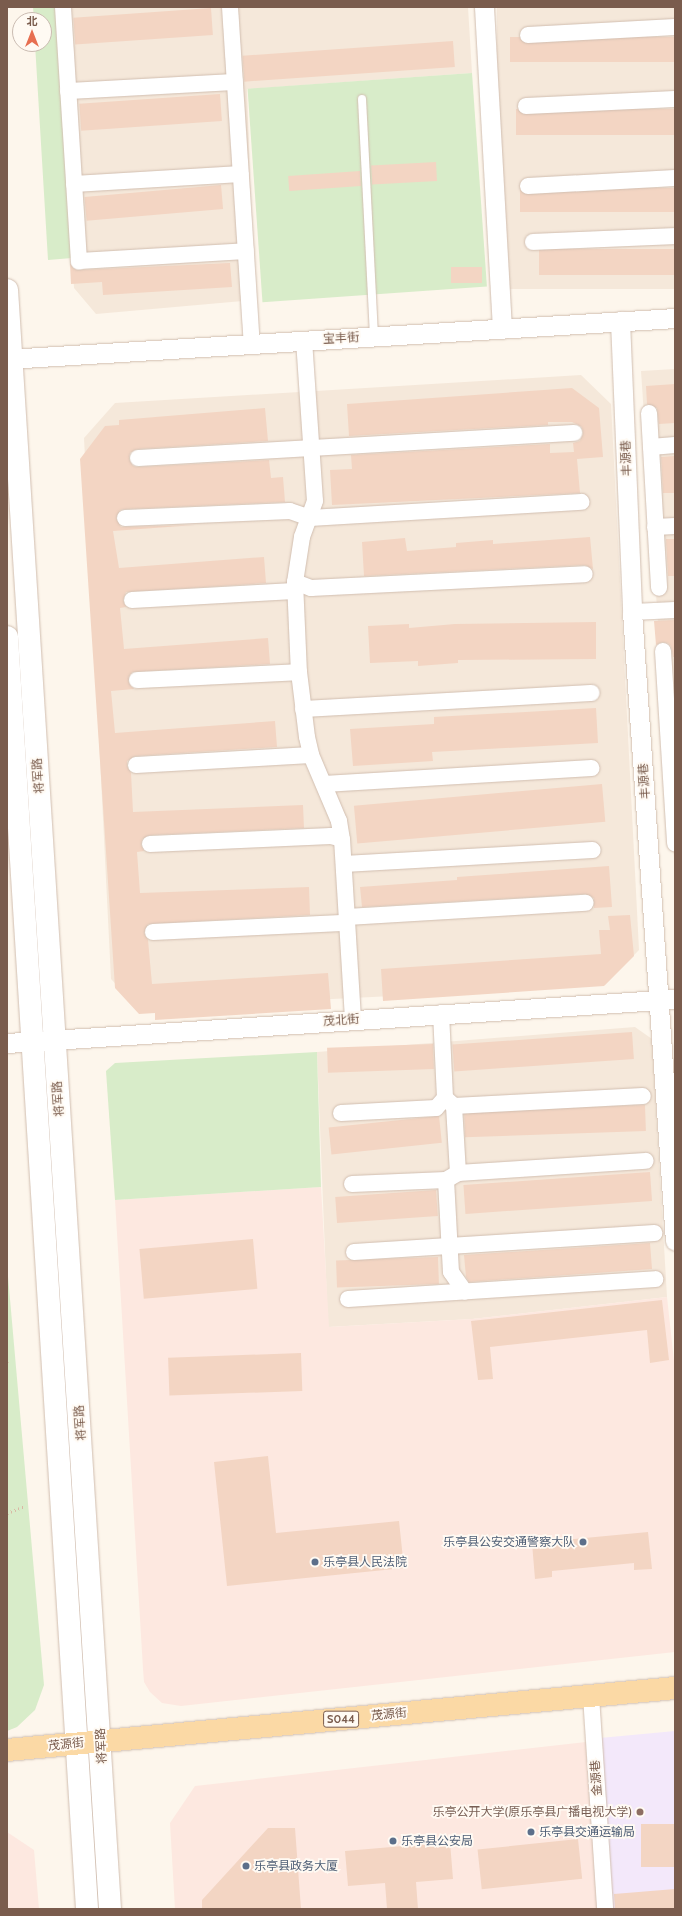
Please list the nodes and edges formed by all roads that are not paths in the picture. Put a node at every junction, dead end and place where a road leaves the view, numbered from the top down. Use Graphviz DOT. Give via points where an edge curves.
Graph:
graph roads {
  1 [pos="64,7"];
  2 [pos="230,7"];
  3 [pos="484,7"];
  4 [pos="675,27"];
  5 [pos="528,35"];
  6 [pos="235,82"];
  7 [pos="68,91"];
  8 [pos="362,99"];
  9 [pos="675,99"];
  10 [pos="526,106"];
  11 [pos="241,174"];
  12 [pos="675,178"];
  13 [pos="74,184"];
  14 [pos="528,186"];
  15 [pos="675,236"];
  16 [pos="533,242"];
  17 [pos="246,251"];
  18 [pos="7,290"];
  19 [pos="675,318"];
  20 [pos="620,321"];
  21 [pos="502,328"];
  22 [pos="374,336"];
  23 [pos="304,340"];
  24 [pos="252,343"];
  25 [pos="9,358"];
  26 [pos="649,413"];
  27 [pos="574,434"];
  28 [pos="675,445"];
  29 [pos="651,447"];
  30 [pos="313,448"];
  31 [pos="138,458"];
  32 [pos="582,502"];
  33 [pos="126,518"];
  34 [pos="310,518"];
  35 [pos="675,526"];
  36 [pos="655,527"];
  37 [pos="585,574"];
  38 [pos="295,586"];
  39 [pos="660,588"];
  40 [pos="132,600"];
  41 [pos="675,610"];
  42 [pos="632,612"];
  43 [pos="7,637"];
  44 [pos="664,651"];
  45 [pos="299,672"];
  46 [pos="137,680"];
  47 [pos="670,691"];
  48 [pos="592,693"];
  49 [pos="303,709"];
  50 [pos="311,755"];
  51 [pos="136,764"];
  52 [pos="592,768"];
  53 [pos="673,777"];
  54 [pos="324,784"];
  55 [pos="342,839"];
  56 [pos="150,844"];
  57 [pos="675,844"];
  58 [pos="593,850"];
  59 [pos="344,864"];
  60 [pos="586,903"];
  61 [pos="347,920"];
  62 [pos="154,932"];
  63 [pos="668,999"];
  64 [pos="441,1013"];
  65 [pos="353,1019"];
  66 [pos="54,1040"];
  67 [pos="32,1042"];
  68 [pos="7,1043"];
  69 [pos="643,1096"];
  70 [pos="450,1102"];
  71 [pos="341,1113"];
  72 [pos="646,1161"];
  73 [pos="452,1176"];
  74 [pos="352,1184"];
  75 [pos="654,1233"];
  76 [pos="675,1242"];
  77 [pos="449,1246"];
  78 [pos="354,1252"];
  79 [pos="655,1279"];
  80 [pos="465,1292"];
  81 [pos="348,1299"];
  82 [pos="675,1688"];
  83 [pos="591,1696"];
  84 [pos="101,1741"];
  85 [pos="76,1743"];
  86 [pos="7,1750"];
  87 [pos="87,1909"];
  88 [pos="110,1909"];
  89 [pos="605,1909"];
  1 -- 7 [label="street"];
  2 -- 6 [label="street"];
  3 -- 21 [label="street"];
  4 -- 5 [label="street"];
  6 -- 7 [label="street"];
  6 -- 11 [label="street"];
  7 -- 13 [label="street"];
  8 -- 22 [label="lane"];
  9 -- 10 [label="street"];
  11 -- 13 [label="street"];
  11 -- 17 [label="street"];
  12 -- 14 [label="street"];
  13 -- 17 [label="street" via="78,260"];
  15 -- 16 [label="street"];
  17 -- 24 [label="street"];
  18 -- 25 [label="main road, 将军路"];
  19 -- 20 [label="street, 宝丰街"];
  20 -- 21 [label="street, 宝丰街"];
  20 -- 42 [label="street, 丰源巷"];
  21 -- 22 [label="street, 宝丰街"];
  22 -- 23 [label="street, 宝丰街"];
  23 -- 24 [label="street, 宝丰街"];
  23 -- 30 [label="street"];
  24 -- 25 [label="street, 宝丰街"];
  25 -- 66 [label="main road, 将军路"];
  26 -- 29 [label="street"];
  27 -- 30 [label="street"];
  28 -- 29 [label="street"];
  29 -- 36 [label="street"];
  30 -- 31 [label="street"];
  30 -- 34 [label="street" via="315,501"];
  32 -- 34 [label="street"];
  33 -- 34 [label="street" via="290,510"];
  34 -- 38 [label="street" via="299,551"];
  35 -- 36 [label="street"];
  36 -- 39 [label="street"];
  37 -- 38 [label="street" via="311,588"];
  38 -- 40 [label="street"];
  38 -- 45 [label="street"];
  41 -- 42 [label="street"];
  42 -- 63 [label="street, 丰源巷"];
  43 -- 67 [label="main road, 将军路"];
  44 -- 47 [label="street"];
  45 -- 46 [label="street"];
  45 -- 49 [label="street"];
  47 -- 53 [label="street"];
  48 -- 49 [label="street"];
  49 -- 50 [label="street"];
  50 -- 51 [label="street"];
  50 -- 54 [label="street"];
  52 -- 54 [label="street"];
  53 -- 57 [label="street"];
  54 -- 55 [label="street"];
  55 -- 56 [label="street" via="331,836"];
  55 -- 59 [label="street"];
  58 -- 59 [label="street"];
  59 -- 61 [label="street"];
  60 -- 61 [label="street"];
  61 -- 62 [label="street"];
  61 -- 65 [label="street"];
  63 -- 64 [label="street, 茂北街"];
  63 -- 76 [label="street, 丰源巷"];
  64 -- 65 [label="street, 茂北街"];
  64 -- 70 [label="street"];
  65 -- 66 [label="street, 茂北街"];
  66 -- 67 [label="street, 茂北街"];
  66 -- 84 [label="main road, 将军路"];
  67 -- 68 [label="street, 茂北街"];
  67 -- 85 [label="main road, 将军路"];
  69 -- 70 [label="street"];
  70 -- 71 [label="street" via="436,1108"];
  70 -- 73 [label="street"];
  72 -- 73 [label="street"];
  73 -- 74 [label="street"];
  73 -- 77 [label="street"];
  75 -- 77 [label="street"];
  77 -- 78 [label="street"];
  77 -- 80 [label="street" via="451,1272"];
  79 -- 80 [label="street"];
  80 -- 81 [label="street"];
  82 -- 83 [label="main road, 茂源街 / S044"];
  83 -- 84 [label="main road, 茂源街 / S044"];
  83 -- 89 [label="street, 金源巷"];
  84 -- 85 [label="main road, 茂源街 / S044"];
  84 -- 88 [label="main road, 将军路"];
  85 -- 86 [label="main road, 茂源街 / S044"];
  85 -- 87 [label="main road, 将军路"];
}
